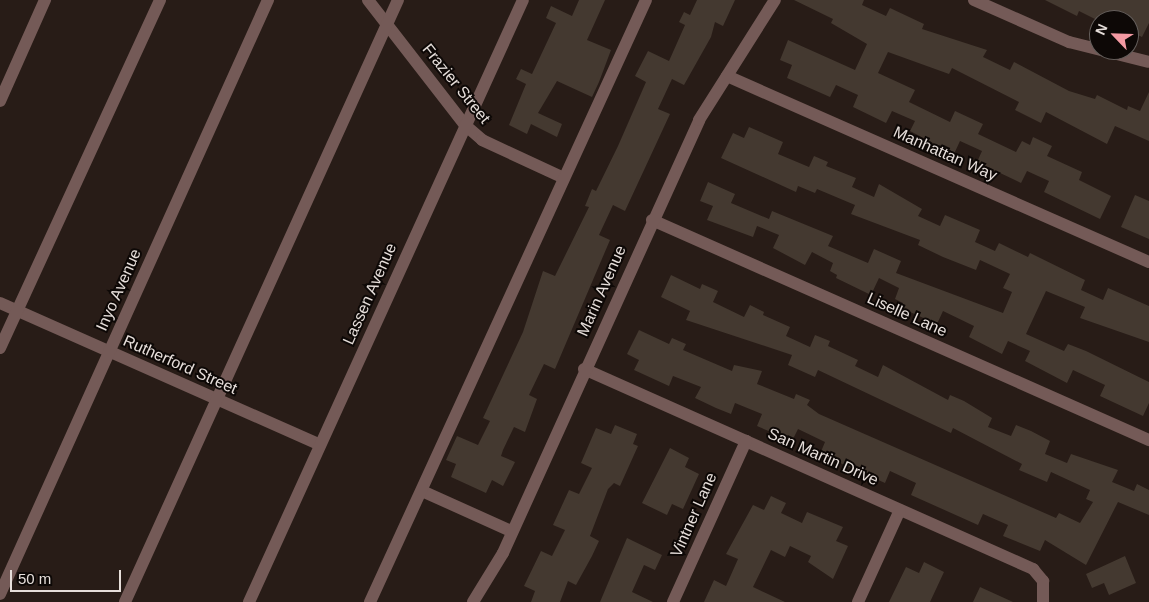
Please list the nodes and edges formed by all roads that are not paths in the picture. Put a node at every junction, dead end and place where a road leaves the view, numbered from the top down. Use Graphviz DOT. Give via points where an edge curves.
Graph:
graph roads {
  1 [pos="45,0"];
  2 [pos="160,0"];
  3 [pos="268,0"];
  4 [pos="368,0"];
  5 [pos="398,0"];
  6 [pos="523,0"];
  7 [pos="646,0"];
  8 [pos="775,0"];
  9 [pos="974,0"];
  10 [pos="387,24"];
  11 [pos="1149,62"];
  12 [pos="727,76"];
  13 [pos="0,100"];
  14 [pos="465,125"];
  15 [pos="564,178"];
  16 [pos="652,220"];
  17 [pos="1149,262"];
  18 [pos="0,303"];
  19 [pos="16,310"];
  20 [pos="0,348"];
  21 [pos="109,352"];
  22 [pos="584,369"];
  23 [pos="215,398"];
  24 [pos="1149,440"];
  25 [pos="746,441"];
  26 [pos="320,445"];
  27 [pos="422,491"];
  28 [pos="900,510"];
  29 [pos="511,531"];
  30 [pos="0,594"];
  31 [pos="125,602"];
  32 [pos="249,602"];
  33 [pos="370,602"];
  34 [pos="473,602"];
  35 [pos="673,602"];
  36 [pos="858,602"];
  37 [pos="1043,602"];
  1 -- 13 [label="street"];
  2 -- 19 [label="street"];
  3 -- 21 [label="street, Inyo Avenue"];
  4 -- 10 [label="street, Frazier Street"];
  5 -- 10 [label="street"];
  6 -- 14 [label="street, Lassen Avenue"];
  7 -- 15 [label="street"];
  8 -- 12 [label="street, Marin Avenue"];
  9 -- 11 [label="street" via="1070,42"];
  10 -- 14 [label="street, Frazier Street"];
  10 -- 23 [label="street"];
  12 -- 16 [label="street, Marin Avenue" via="699,120"];
  12 -- 17 [label="street, Manhattan Way"];
  14 -- 15 [label="street, Frazier Street" via="482,140"];
  14 -- 26 [label="street, Lassen Avenue"];
  15 -- 27 [label="street"];
  16 -- 22 [label="street, Marin Avenue"];
  16 -- 24 [label="street, Liselle Lane"];
  18 -- 19 [label="street, Rutherford Street"];
  19 -- 20 [label="street"];
  19 -- 21 [label="street, Rutherford Street"];
  21 -- 23 [label="street, Rutherford Street"];
  21 -- 30 [label="street, Inyo Avenue"];
  22 -- 25 [label="street, San Martin Drive"];
  22 -- 29 [label="street, Marin Avenue"];
  23 -- 26 [label="street, Rutherford Street"];
  23 -- 31 [label="street"];
  25 -- 28 [label="street, San Martin Drive"];
  25 -- 35 [label="street, Vintner Lane"];
  26 -- 32 [label="street, Lassen Avenue"];
  27 -- 29 [label="street"];
  27 -- 33 [label="street"];
  28 -- 36 [label="street"];
  28 -- 37 [label="street, San Martin Drive" via="1033,569 1043,581"];
  29 -- 34 [label="street, Marin Avenue"];
}
